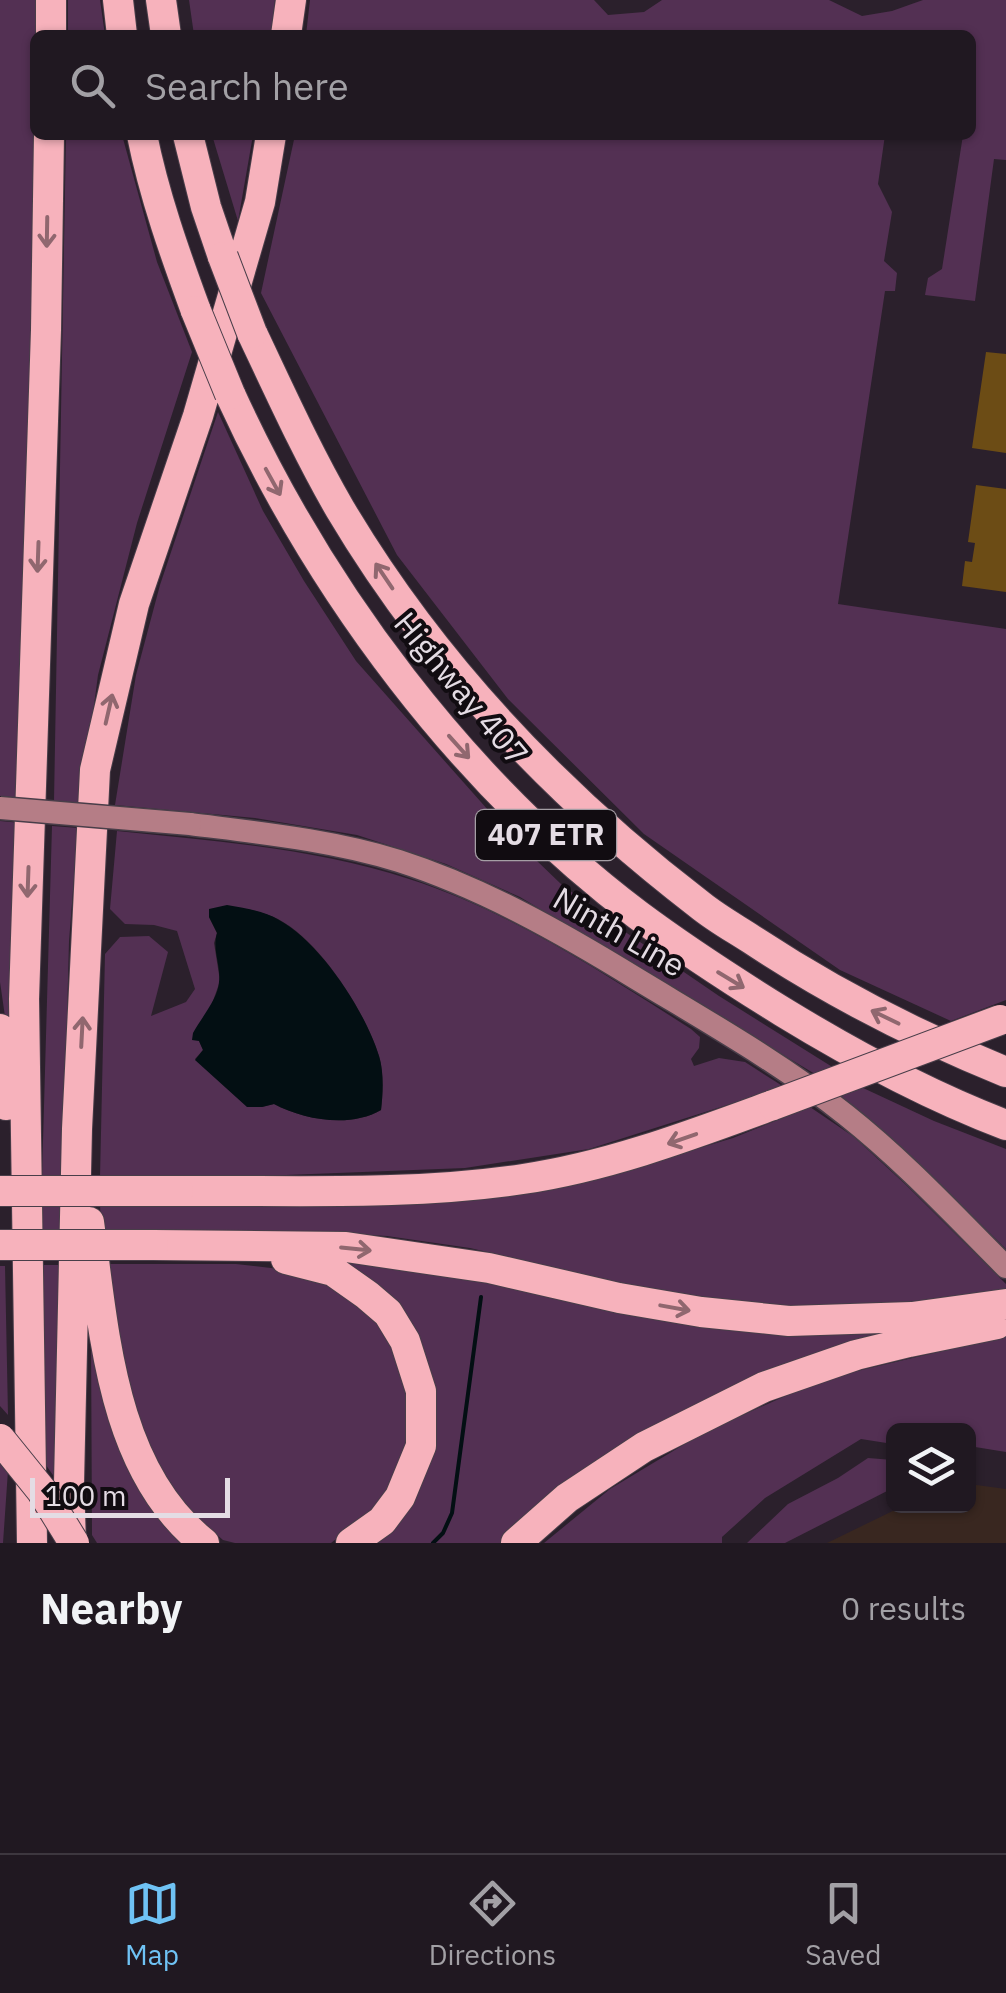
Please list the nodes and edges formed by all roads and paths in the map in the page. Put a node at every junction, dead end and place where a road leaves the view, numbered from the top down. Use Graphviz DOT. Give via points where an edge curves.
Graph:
graph roads {
  1 [pos="52,0"];
  2 [pos="118,0"];
  3 [pos="161,0"];
  4 [pos="291,0"];
  5 [pos="51,30"];
  6 [pos="121,30"];
  7 [pos="165,30"];
  8 [pos="287,30"];
  9 [pos="49,140"];
  10 [pos="143,140"];
  11 [pos="189,140"];
  12 [pos="270,140"];
  13 [pos="0,808"];
  14 [pos="1003,1019"];
  15 [pos="0,1030"];
  16 [pos="1006,1072"];
  17 [pos="1006,1125"];
  18 [pos="76,1130"];
  19 [pos="0,1191"];
  20 [pos="0,1244"];
  21 [pos="153,1246"];
  22 [pos="1006,1267"];
  23 [pos="27,1303"];
  24 [pos="1006,1304"];
  25 [pos="1006,1322"];
  26 [pos="0,1439"];
  27 [pos="32,1543"];
  28 [pos="73,1543"];
  29 [pos="204,1543"];
  30 [pos="351,1543"];
  31 [pos="516,1543"];
  1 -- 5 [label="highway"];
  2 -- 6 [label="highway"];
  3 -- 7 [label="highway"];
  4 -- 8 [label="highway"];
  9 -- 23 [label="highway, one-way" via="24,999"];
  10 -- 17 [label="highway, Highway 407 / 407 ETR, one-way, bridge" via="196,312 259,457 362,626 432,716 564,853 715,971 843,1048"];
  16 -- 11 [label="highway, Highway 407 / 407 ETR, one-way, bridge" via="855,1003 702,907 584,809 509,734 385,578 312,458 222,258"];
  18 -- 12 [label="highway, one-way" via="95,770 134,604 198,416 260,202"];
  13 -- 22 [label="main road, Ninth Line, bridge" via="321,842 455,882 614,964 773,1062 884,1146"];
  14 -- 19 [label="highway, one-way, bridge" via="632,1155 526,1178 392,1190"];
  15 -- 23 [label="highway" via="15,1290"];
  18 -- 28 [label="highway" via="68,1484"];
  18 -- 29 [label="highway" via="113,1382 148,1477 168,1509"];
  20 -- 21 [label="highway, bridge"];
  21 -- 24 [label="highway, one-way" via="346,1248 489,1268 701,1312 789,1321 912,1318"];
  21 -- 30 [label="highway" via="295,1260 333,1271 388,1313 422,1391 421,1446 400,1498"];
  23 -- 27 [label="highway"];
  25 -- 31 [label="highway" via="874,1350 764,1387 644,1447 567,1498"];
  26 -- 28 [label="highway, bridge"];
}
